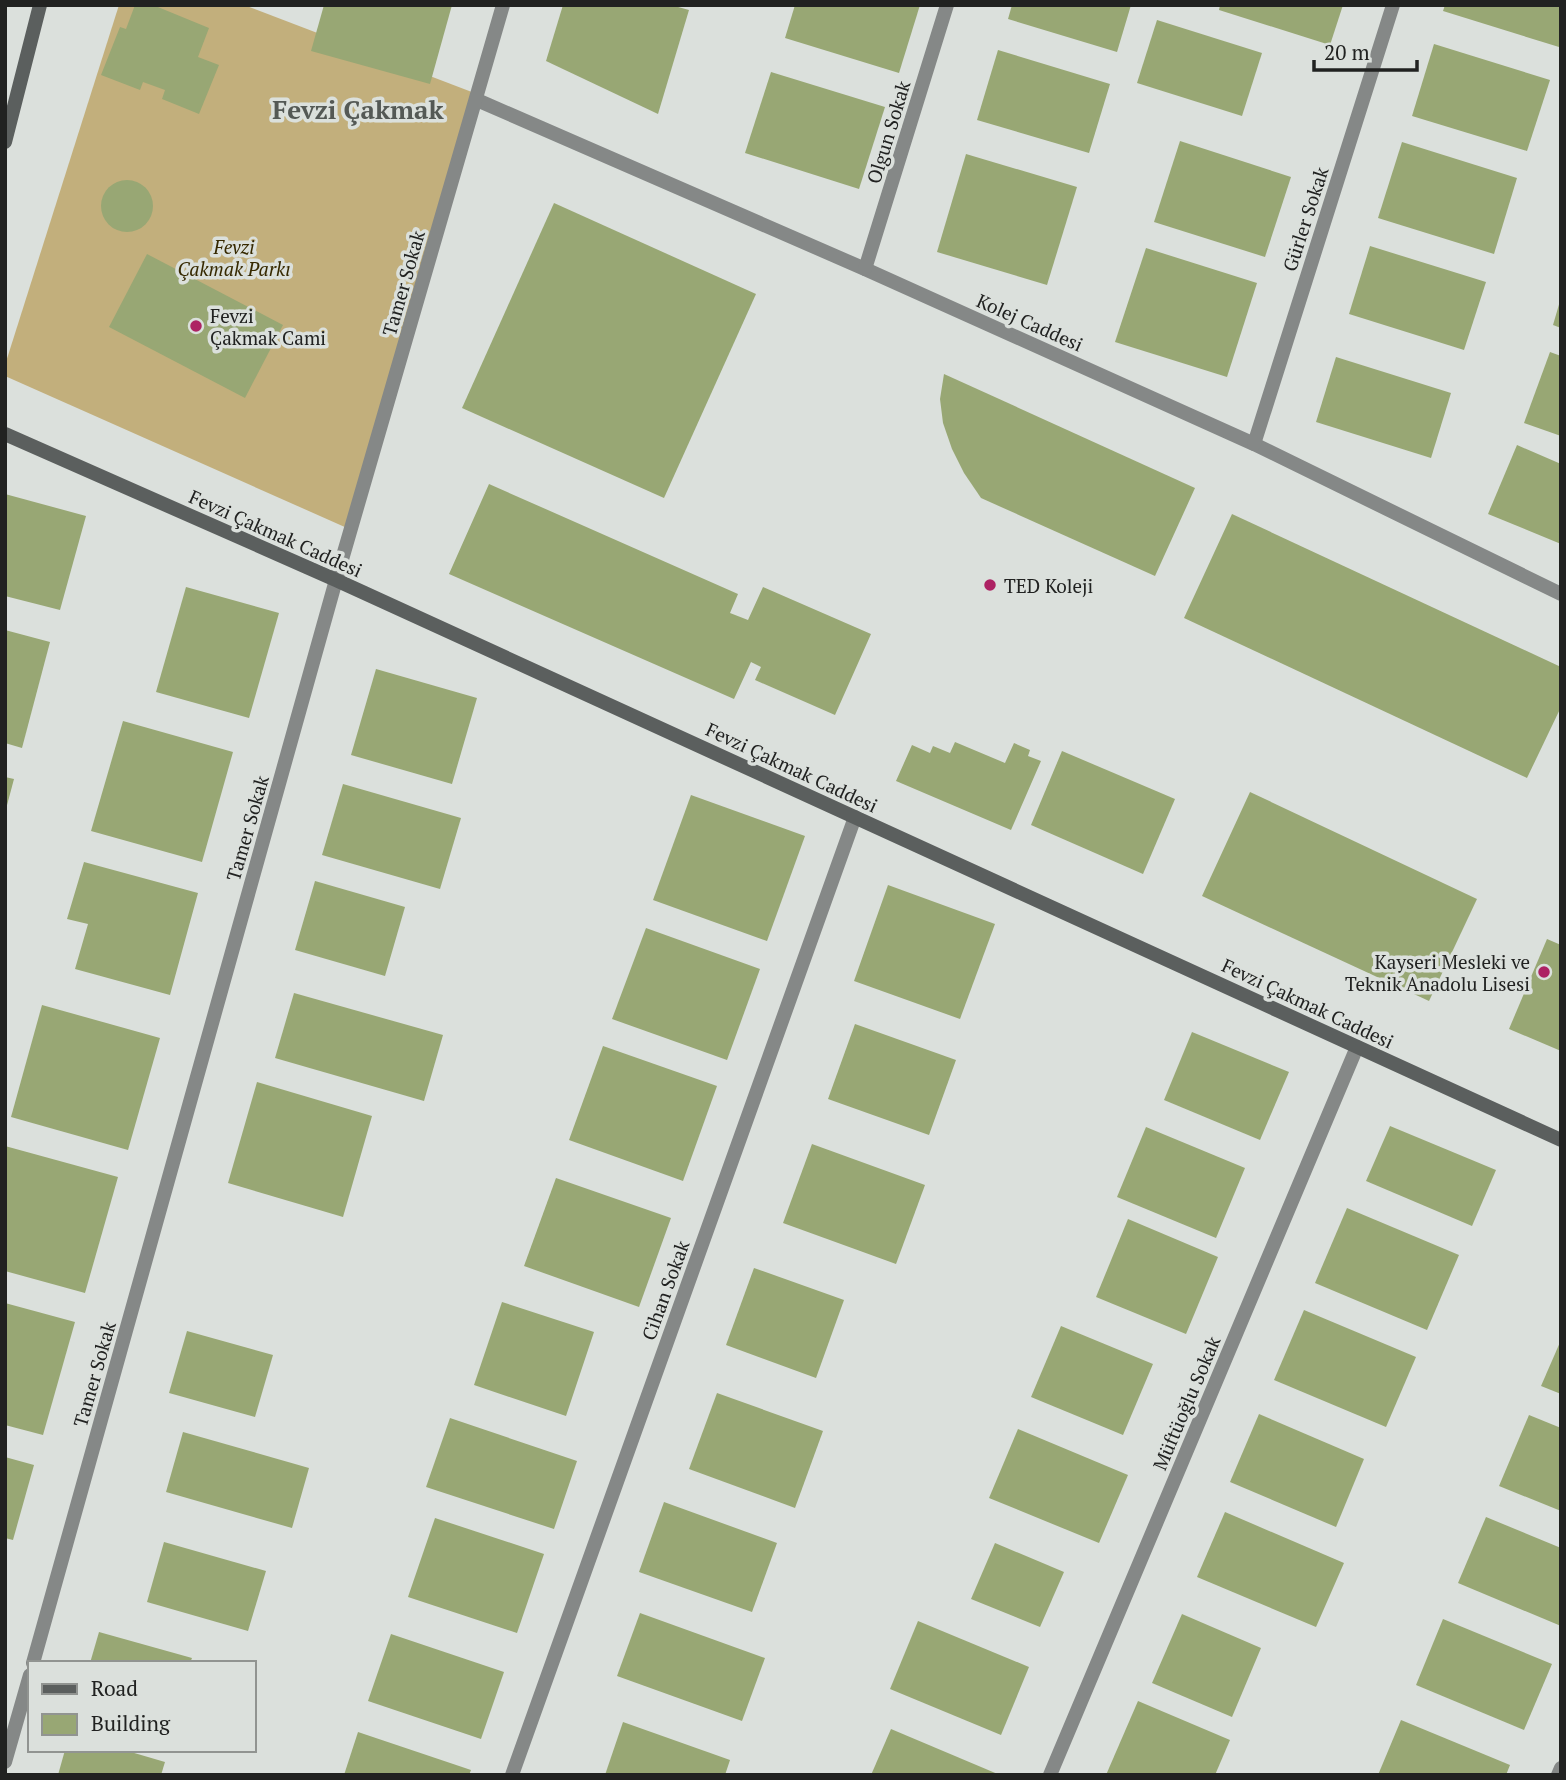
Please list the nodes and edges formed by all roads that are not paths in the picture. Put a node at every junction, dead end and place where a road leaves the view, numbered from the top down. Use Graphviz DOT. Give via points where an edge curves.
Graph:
graph roads {
  1 [pos="40,5"];
  2 [pos="503,5"];
  3 [pos="947,5"];
  4 [pos="1393,5"];
  5 [pos="477,100"];
  6 [pos="5,142"];
  7 [pos="865,269"];
  8 [pos="5,434"];
  9 [pos="1254,444"];
  10 [pos="336,580"];
  11 [pos="1561,594"];
  12 [pos="855,817"];
  13 [pos="1357,1047"];
  14 [pos="1561,1140"];
  15 [pos="34,1661"];
  16 [pos="28,1682"];
  17 [pos="5,1762"];
  18 [pos="1561,1768"];
  19 [pos="512,1775"];
  20 [pos="1050,1775"];
  21 [pos="1558,1775"];
  1 -- 6 [label="street"];
  2 -- 5 [label="street, Tamer Sokak"];
  3 -- 7 [label="street, Olgun Sokak"];
  4 -- 9 [label="street, Gürler Sokak"];
  5 -- 7 [label="street, Kolej Caddesi"];
  5 -- 10 [label="street, Tamer Sokak"];
  7 -- 9 [label="street, Kolej Caddesi"];
  8 -- 10 [label="street, Fevzi Çakmak Caddesi"];
  9 -- 11 [label="street, Kolej Caddesi"];
  10 -- 12 [label="street, Fevzi Çakmak Caddesi"];
  10 -- 15 [label="street, Tamer Sokak"];
  12 -- 13 [label="street, Fevzi Çakmak Caddesi"];
  12 -- 19 [label="street, Cihan Sokak"];
  13 -- 14 [label="street, Fevzi Çakmak Caddesi"];
  13 -- 20 [label="street, Müftüoğlu Sokak"];
  16 -- 17 [label="street"];
  18 -- 21 [label="street"];
}
